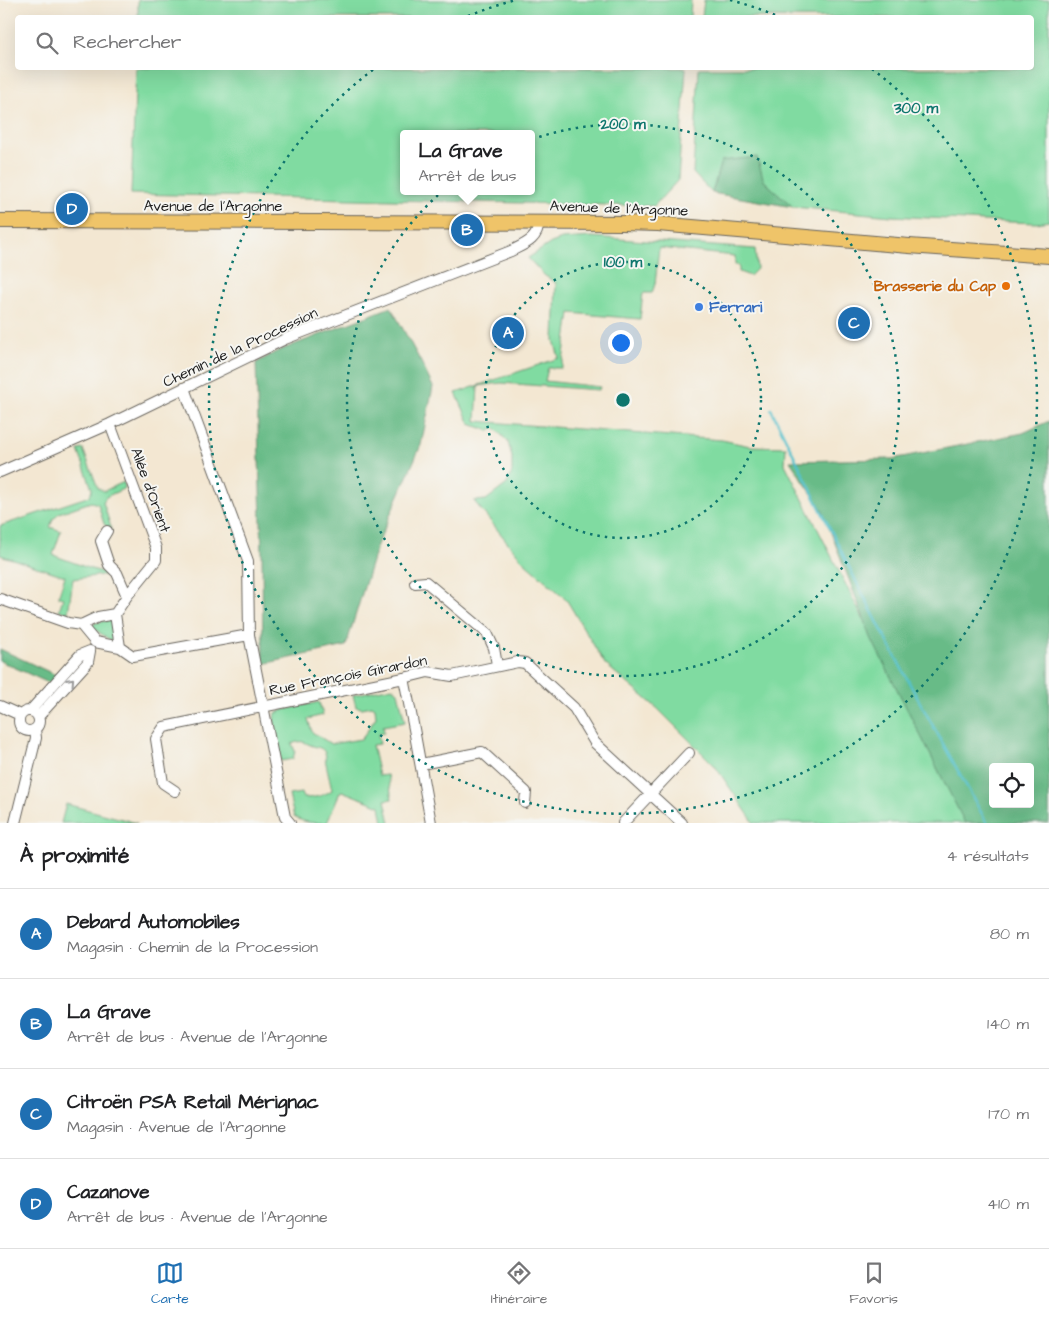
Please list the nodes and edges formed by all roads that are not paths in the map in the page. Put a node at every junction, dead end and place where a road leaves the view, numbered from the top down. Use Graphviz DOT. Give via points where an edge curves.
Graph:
graph roads {
  1 [pos="0,221"];
  2 [pos="539,222"];
  3 [pos="1049,248"];
  4 [pos="966,250"];
  5 [pos="990,252"];
  6 [pos="1049,256"];
  7 [pos="1049,262"];
  8 [pos="184,388"];
  9 [pos="110,424"];
  10 [pos="0,472"];
  11 [pos="106,531"];
  12 [pos="415,583"];
  13 [pos="127,596"];
  14 [pos="0,599"];
  15 [pos="115,614"];
  16 [pos="81,624"];
  17 [pos="248,635"];
  18 [pos="93,647"];
  19 [pos="120,647"];
  20 [pos="497,665"];
  21 [pos="404,678"];
  22 [pos="0,706"];
  23 [pos="263,707"];
  24 [pos="30,714"];
  25 [pos="35,729"];
  26 [pos="690,753"];
  27 [pos="421,764"];
  28 [pos="175,791"];
  29 [pos="650,794"];
  30 [pos="525,803"];
  31 [pos="15,823"];
  32 [pos="290,823"];
  33 [pos="431,823"];
  34 [pos="623,823"];
  35 [pos="682,823"];
  1 -- 2 [label="main road, Avenue de l'Argonne"];
  2 -- 4 [label="main road, Avenue de l'Argonne" via="658,224"];
  2 -- 8 [label="street, Chemin de la Procession" via="536,236 511,252 285,339"];
  3 -- 5 [label="main road"];
  4 -- 5 [label="main road, Avenue de l'Argonne"];
  4 -- 7 [label="main road, Avenue de l'Argonne"];
  5 -- 6 [label="main road, Avenue de l'Argonne"];
  8 -- 9 [label="street, Chemin de la Procession"];
  8 -- 17 [label="street, Rue François Girardon" via="248,561"];
  9 -- 10 [label="street, Chemin de la Procession"];
  9 -- 13 [label="street, Allée d'Orient" via="156,548 156,560"];
  11 -- 13 [label="street" via="101,541 109,565 117,573"];
  12 -- 20 [label="street" via="426,582 487,633"];
  13 -- 15 [label="street, Allée d'Orient"];
  14 -- 16 [label="street"];
  15 -- 16 [label="street"];
  15 -- 19 [label="street"];
  16 -- 18 [label="street"];
  17 -- 19 [label="street" via="133,656"];
  17 -- 23 [label="street, Rue François Girardon"];
  18 -- 19 [label="street"];
  18 -- 24 [label="street" via="88,662"];
  20 -- 21 [label="street, Rue François Girardon" via="452,676 428,672"];
  20 -- 29 [label="street, Rue François Girardon" via="525,664 574,708 595,743"];
  21 -- 23 [label="street, Rue François Girardon"];
  21 -- 27 [label="street"];
  22 -- 24 [label="street"];
  23 -- 28 [label="street" via="164,727 156,739 163,783"];
  23 -- 32 [label="street, Rue François Girardon" via="286,817"];
  24 -- 25 [label="street" via="38,724"];
  24 -- 25 [label="street" via="19,722 28,731"];
  25 -- 31 [label="street" via="36,738"];
  26 -- 29 [label="street"];
  27 -- 30 [label="street" via="482,752 526,792"];
  27 -- 33 [label="street"];
  29 -- 34 [label="street"];
  29 -- 35 [label="street, Rue François Girardon"];
}
